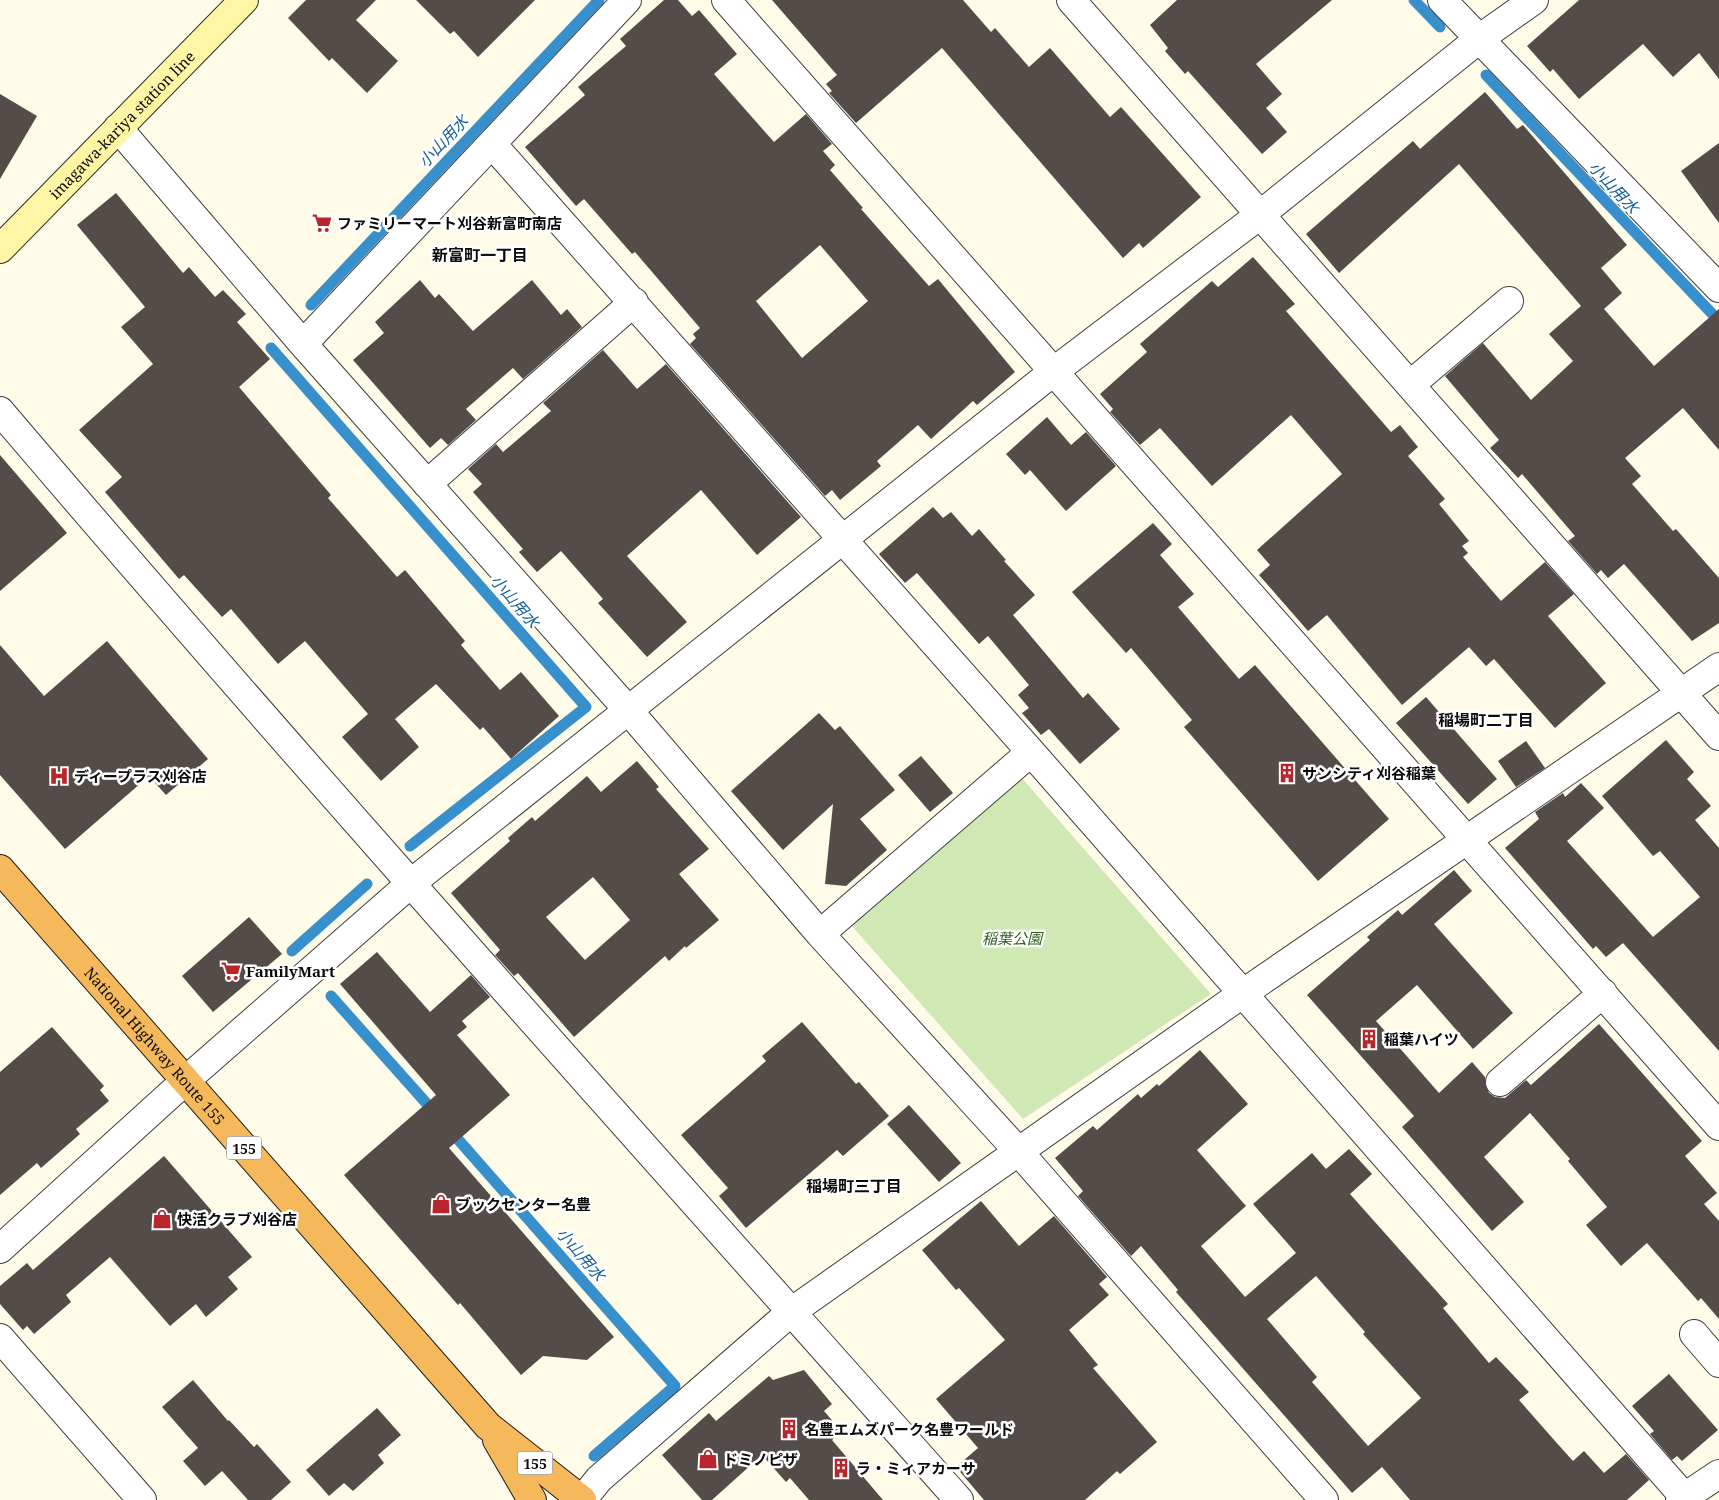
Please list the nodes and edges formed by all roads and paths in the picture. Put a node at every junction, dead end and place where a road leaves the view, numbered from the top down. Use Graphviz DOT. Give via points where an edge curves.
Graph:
graph roads {
  1 [pos="244,0"];
  2 [pos="627,0"];
  3 [pos="726,0"];
  4 [pos="1071,0"];
  5 [pos="1442,0"];
  6 [pos="1534,0"];
  7 [pos="1479,39"];
  8 [pos="118,128"];
  9 [pos="492,144"];
  10 [pos="1262,214"];
  11 [pos="0,249"];
  12 [pos="1719,288"];
  13 [pos="1509,301"];
  14 [pos="634,302"];
  15 [pos="303,344"];
  16 [pos="1053,372"];
  17 [pos="1410,385"];
  18 [pos="0,411"];
  19 [pos="427,484"];
  20 [pos="843,540"];
  21 [pos="1719,667"];
  22 [pos="1681,693"];
  23 [pos="628,710"];
  24 [pos="1719,736"];
  25 [pos="1031,752"];
  26 [pos="1466,838"];
  27 [pos="0,869"];
  28 [pos="410,884"];
  29 [pos="820,934"];
  30 [pos="1603,993"];
  31 [pos="1242,994"];
  32 [pos="185,1080"];
  33 [pos="1500,1082"];
  34 [pos="1719,1126"];
  35 [pos="1018,1151"];
  36 [pos="0,1248"];
  37 [pos="791,1312"];
  38 [pos="1694,1334"];
  39 [pos="0,1338"];
  40 [pos="1719,1363"];
  41 [pos="488,1426"];
  42 [pos="1719,1474"];
  43 [pos="1684,1499"];
  44 [pos="142,1500"];
  45 [pos="532,1500"];
  46 [pos="582,1500"];
  47 [pos="959,1500"];
  48 [pos="1324,1500"];
  1 -- 8 [label="main road, imagawa-kariya station line"];
  2 -- 9 [label="street"];
  3 -- 16 [label="street"];
  4 -- 10 [label="street"];
  5 -- 7 [label="street"];
  6 -- 7 [label="street"];
  7 -- 10 [label="street"];
  7 -- 12 [label="street"];
  8 -- 11 [label="main road, imagawa-kariya station line"];
  8 -- 15 [label="street"];
  9 -- 14 [label="street"];
  9 -- 15 [label="street"];
  10 -- 16 [label="street"];
  10 -- 17 [label="street"];
  13 -- 17 [label="street"];
  14 -- 19 [label="street"];
  14 -- 20 [label="street"];
  15 -- 19 [label="street"];
  16 -- 20 [label="street"];
  16 -- 26 [label="street"];
  17 -- 22 [label="street"];
  18 -- 28 [label="street"];
  19 -- 23 [label="street"];
  20 -- 23 [label="street"];
  20 -- 25 [label="street"];
  21 -- 22 [label="street"];
  22 -- 24 [label="street"];
  22 -- 26 [label="street"];
  23 -- 28 [label="street"];
  23 -- 29 [label="street"];
  25 -- 29 [label="street"];
  25 -- 31 [label="street"];
  26 -- 30 [label="street"];
  26 -- 31 [label="street"];
  27 -- 32 [label="highway, National Highway Route 155 / 155"];
  28 -- 32 [label="street"];
  28 -- 37 [label="street"];
  29 -- 35 [label="street"];
  30 -- 33 [label="street"];
  30 -- 34 [label="street"];
  31 -- 35 [label="street"];
  31 -- 43 [label="street"];
  32 -- 36 [label="street"];
  32 -- 41 [label="highway, National Highway Route 155 / 155"];
  35 -- 37 [label="street"];
  35 -- 48 [label="street"];
  37 -- 46 [label="street" via="599,1479"];
  37 -- 47 [label="street"];
  38 -- 40 [label="street"];
  39 -- 44 [label="street"];
  41 -- 45 [label="highway, National Highway Route 155 / 155"];
  41 -- 46 [label="highway, National Highway Route 155 / 155"];
  42 -- 43 [label="street"];
}
